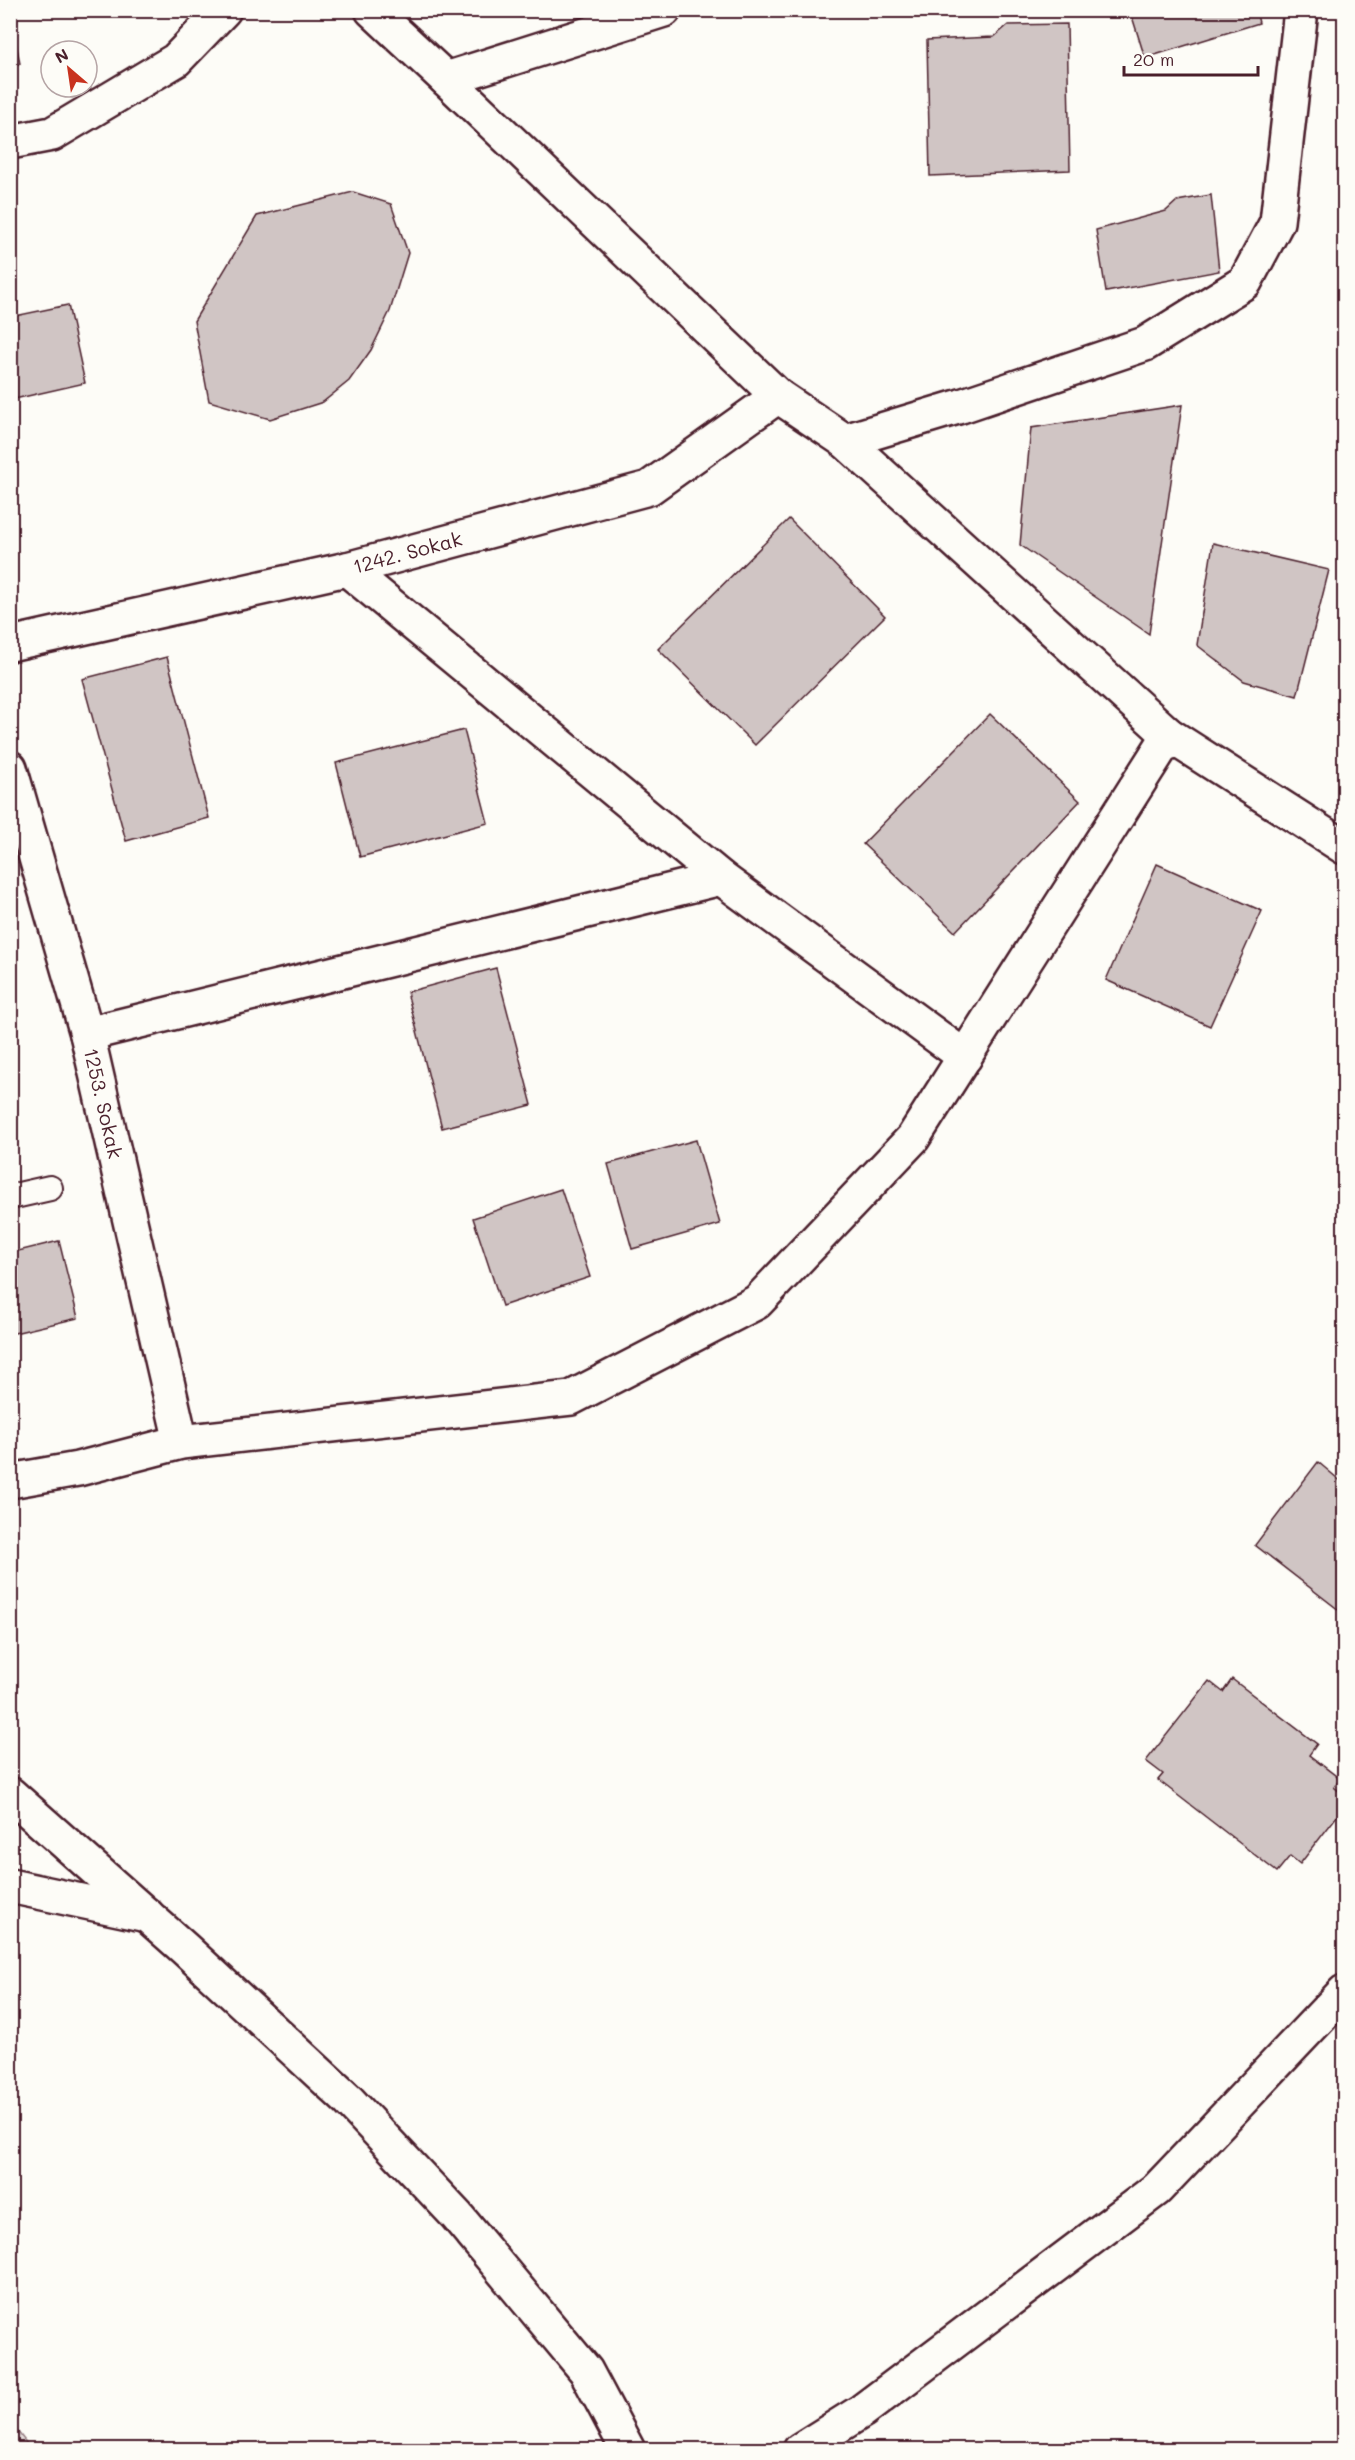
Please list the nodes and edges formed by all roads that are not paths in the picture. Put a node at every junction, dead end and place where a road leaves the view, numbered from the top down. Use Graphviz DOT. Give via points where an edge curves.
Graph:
graph roads {
  1 [pos="224,10"];
  2 [pos="372,10"];
  3 [pos="664,10"];
  4 [pos="1301,10"];
  5 [pos="446,79"];
  6 [pos="10,142"];
  7 [pos="778,396"];
  8 [pos="845,441"];
  9 [pos="347,569"];
  10 [pos="10,644"];
  11 [pos="1168,735"];
  12 [pos="10,768"];
  13 [pos="1344,847"];
  14 [pos="721,878"];
  15 [pos="87,1034"];
  16 [pos="965,1057"];
  17 [pos="50,1188"];
  18 [pos="10,1197"];
  19 [pos="181,1443"];
  20 [pos="10,1481"];
  21 [pos="10,1794"];
  22 [pos="10,1886"];
  23 [pos="147,1915"];
  24 [pos="1344,1992"];
  25 [pos="628,2450"];
  26 [pos="800,2450"];
  1 -- 6 [label="street" via="176,60 52,135"];
  2 -- 5 [label="street"];
  3 -- 5 [label="street"];
  4 -- 8 [label="street" via="1277,222 1245,282 1144,344"];
  5 -- 7 [label="street"];
  7 -- 8 [label="street"];
  7 -- 9 [label="street, 1242. Sokak" via="649,488"];
  8 -- 11 [label="street"];
  9 -- 10 [label="street, 1242. Sokak"];
  9 -- 14 [label="street"];
  11 -- 13 [label="street"];
  11 -- 16 [label="street"];
  12 -- 15 [label="street, 1253. Sokak"];
  14 -- 15 [label="street"];
  14 -- 16 [label="street"];
  15 -- 19 [label="street, 1253. Sokak"];
  16 -- 19 [label="street" via="913,1138 757,1302 571,1398"];
  17 -- 18 [label="lane"];
  19 -- 20 [label="street" via="78,1469"];
  21 -- 23 [label="street"];
  22 -- 23 [label="street"];
  23 -- 25 [label="street" via="348,2100 457,2216 586,2371"];
  24 -- 26 [label="street" via="1157,2189 862,2411"];
}
